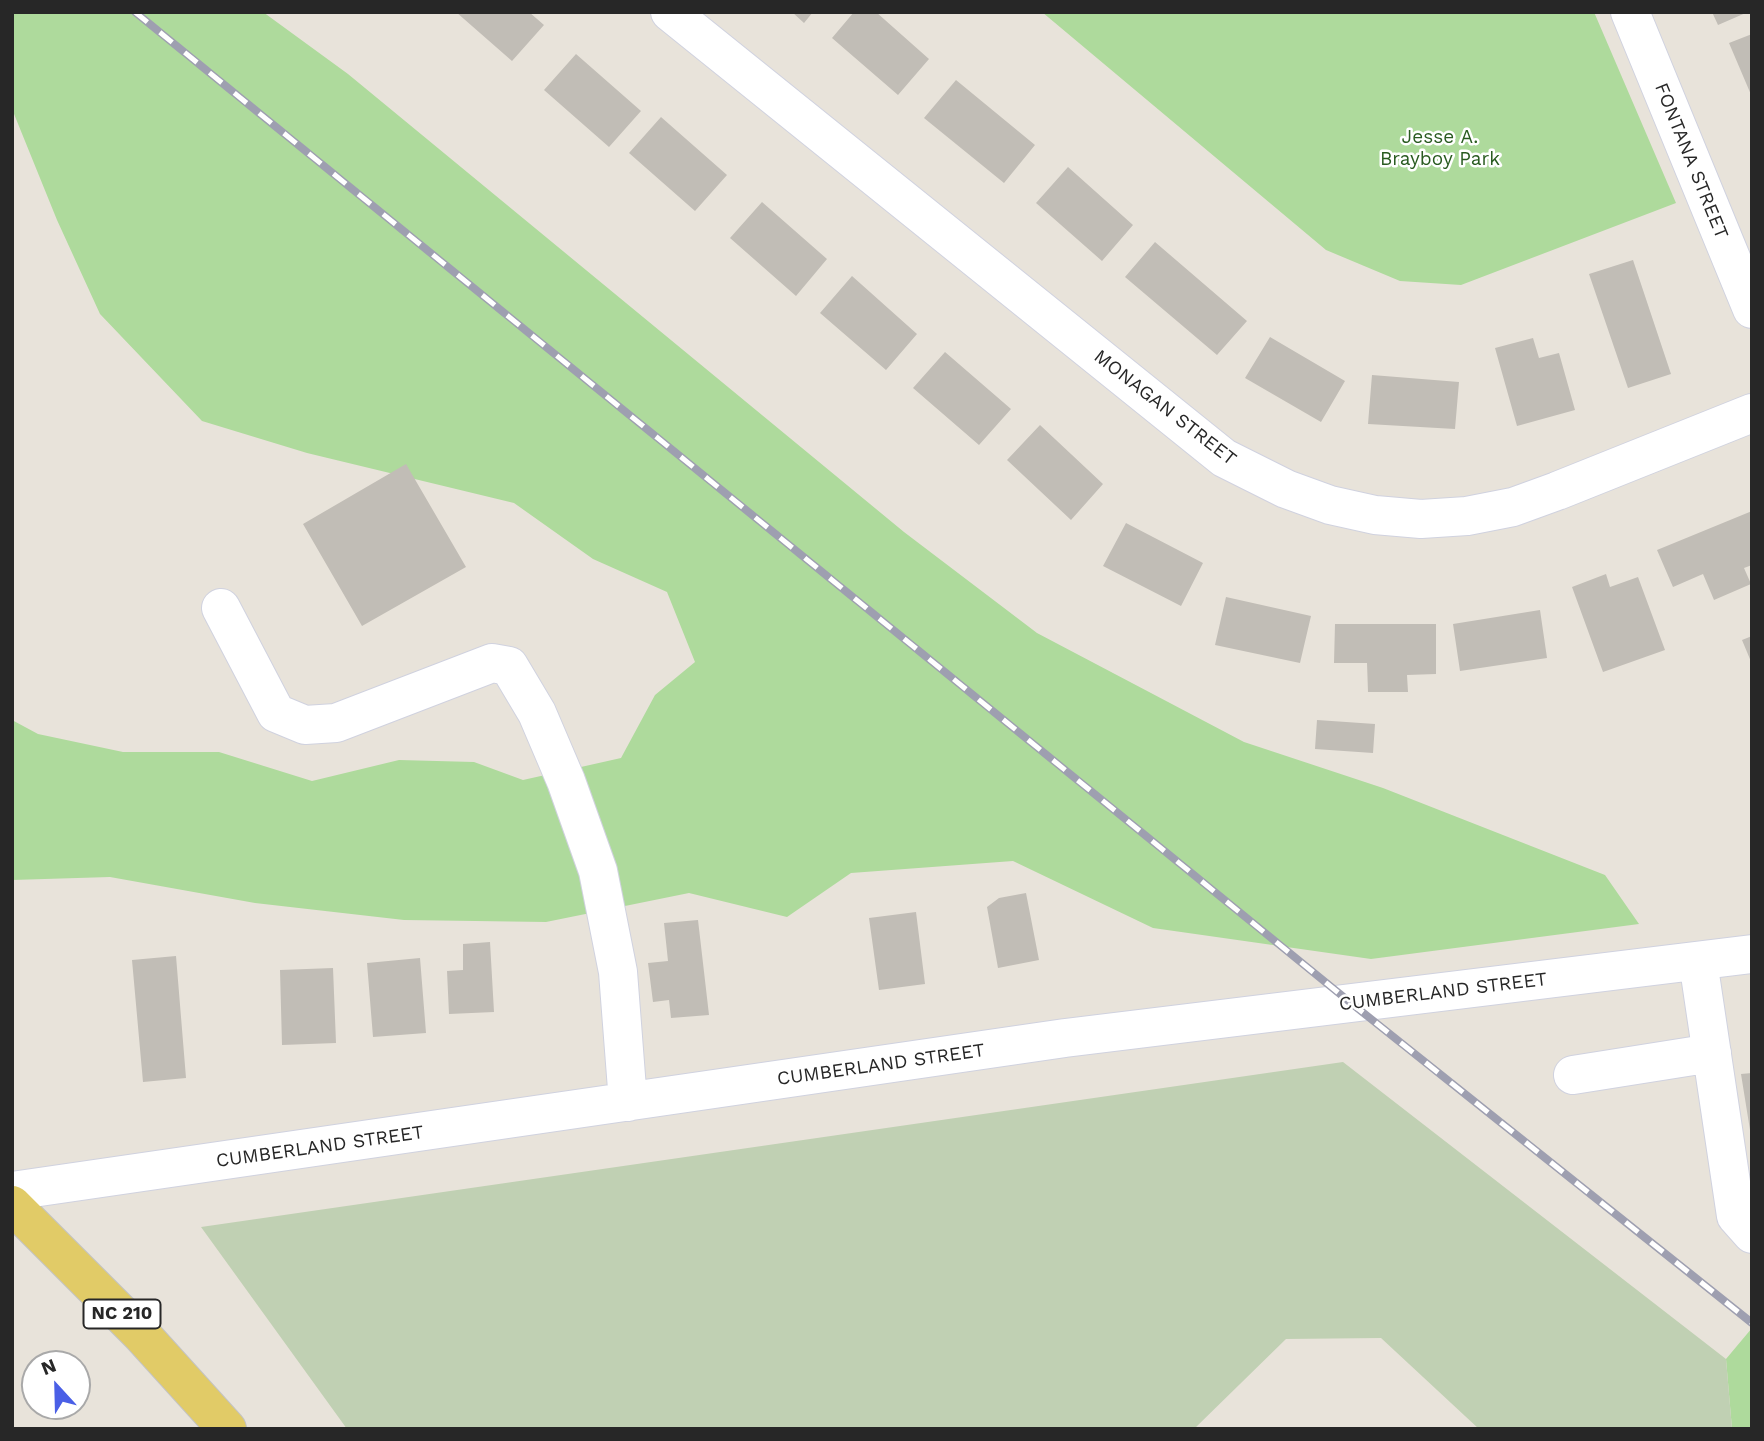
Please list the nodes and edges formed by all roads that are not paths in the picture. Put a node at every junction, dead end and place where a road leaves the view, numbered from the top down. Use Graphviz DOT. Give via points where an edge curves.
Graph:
graph roads {
  1 [pos="670,12"];
  2 [pos="1630,12"];
  3 [pos="1752,309"];
  4 [pos="1752,413"];
  5 [pos="221,608"];
  6 [pos="1752,954"];
  7 [pos="1698,961"];
  8 [pos="1712,1053"];
  9 [pos="1573,1075"];
  10 [pos="628,1102"];
  11 [pos="12,1191"];
  12 [pos="12,1205"];
  13 [pos="1752,1234"];
  14 [pos="227,1429"];
  1 -- 4 [label="street, MONAGAN STREET" via="1224,458 1286,489 1375,515 1467,516 1513,507"];
  2 -- 3 [label="street, FONTANA STREET"];
  5 -- 10 [label="street" via="276,713 304,724 336,723 492,663 509,666 537,713 598,871 618,972"];
  6 -- 7 [label="street, CUMBERLAND STREET"];
  7 -- 8 [label="street"];
  7 -- 10 [label="street, CUMBERLAND STREET" via="1065,1038"];
  8 -- 9 [label="street"];
  8 -- 13 [label="street" via="1736,1216"];
  10 -- 11 [label="street, CUMBERLAND STREET"];
  12 -- 14 [label="main road, NC 210" via="141,1334"];
}
